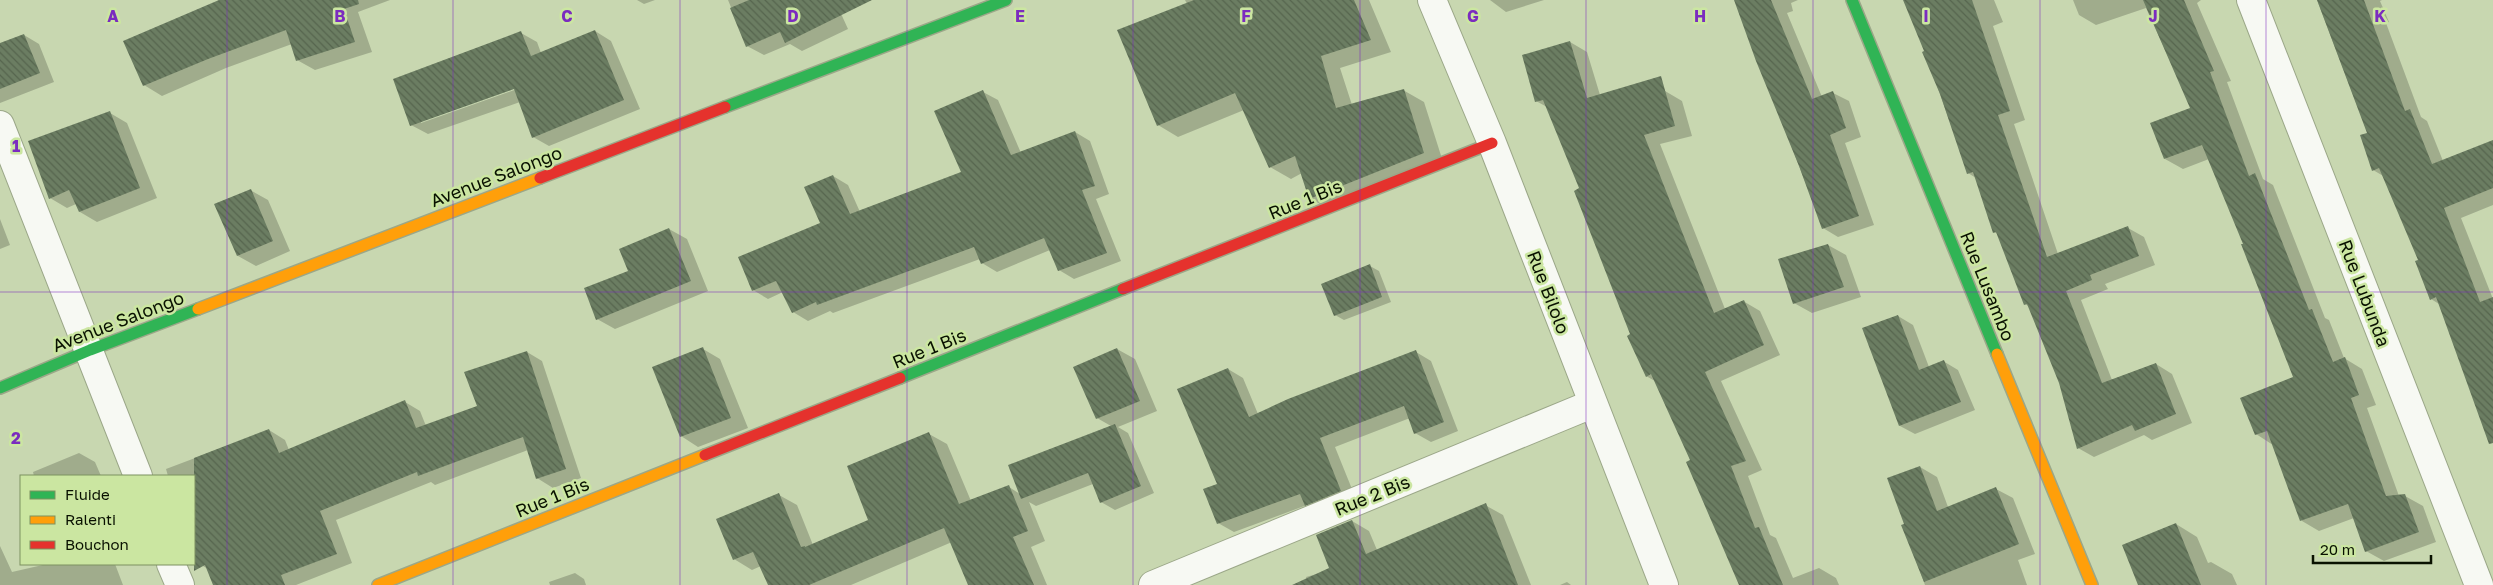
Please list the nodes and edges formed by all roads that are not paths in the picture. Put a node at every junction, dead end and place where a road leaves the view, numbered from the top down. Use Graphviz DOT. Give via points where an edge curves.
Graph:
graph roads {
  1 [pos="1006,0"];
  2 [pos="1432,0"];
  3 [pos="1852,0"];
  4 [pos="2251,0"];
  5 [pos="0,125"];
  6 [pos="1492,143"];
  7 [pos="90,350"];
  8 [pos="0,388"];
  9 [pos="1592,404"];
  10 [pos="138,475"];
  11 [pos="171,565"];
  12 [pos="180,585"];
  13 [pos="378,585"];
  14 [pos="1153,585"];
  15 [pos="1664,585"];
  16 [pos="2092,585"];
  17 [pos="2478,585"];
  1 -- 7 [label="street, Avenue Salongo"];
  2 -- 6 [label="street, Rue Bilolo"];
  3 -- 16 [label="street, Rue Lusambo"];
  4 -- 17 [label="street, Rue Lubunda"];
  5 -- 7 [label="street"];
  6 -- 9 [label="street, Rue Bilolo"];
  6 -- 13 [label="street, Rue 1 Bis"];
  7 -- 8 [label="street, Avenue Salongo"];
  7 -- 10 [label="street"];
  9 -- 14 [label="street, Rue 2 Bis"];
  9 -- 15 [label="street, Rue Bilolo"];
  11 -- 12 [label="street"];
}
